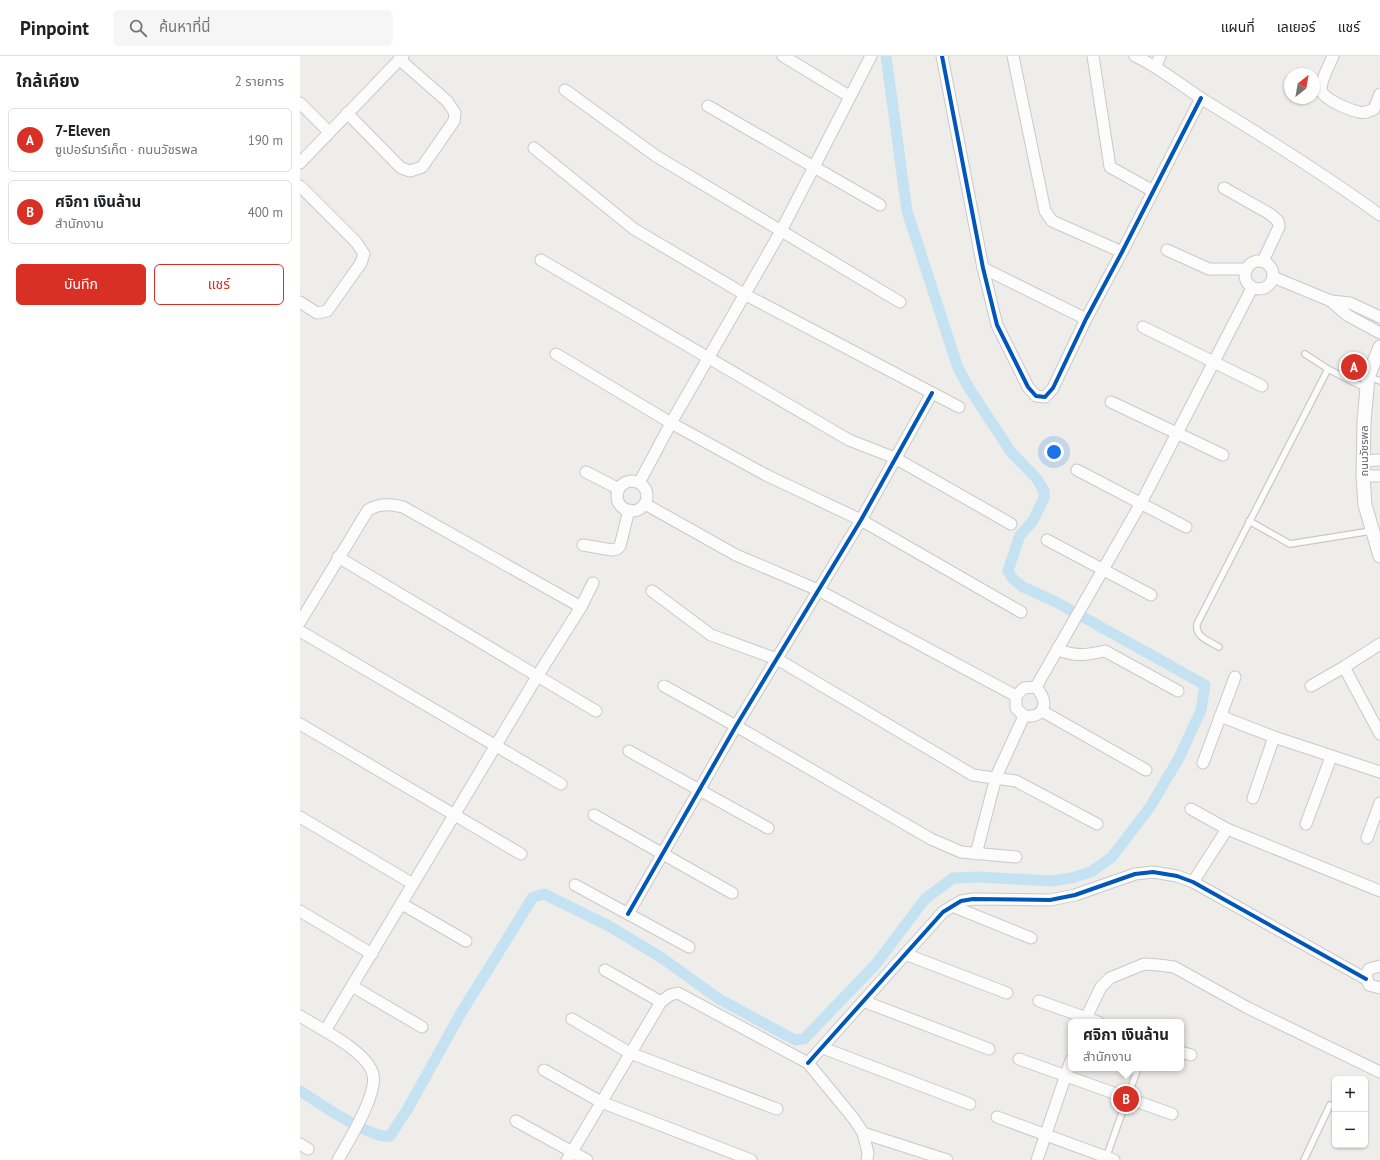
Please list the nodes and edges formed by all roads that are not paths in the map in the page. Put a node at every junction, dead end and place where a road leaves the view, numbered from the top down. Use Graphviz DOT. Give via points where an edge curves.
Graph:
graph roads {
  1 [pos="783,56"];
  2 [pos="871,56"];
  3 [pos="942,56"];
  4 [pos="1013,56"];
  5 [pos="1093,56"];
  6 [pos="1135,56"];
  7 [pos="1333,56"];
  8 [pos="399,57"];
  9 [pos="1158,61"];
  10 [pos="565,90"];
  11 [pos="1380,94"];
  12 [pos="849,96"];
  13 [pos="1201,98"];
  14 [pos="300,103"];
  15 [pos="708,106"];
  16 [pos="347,113"];
  17 [pos="329,132"];
  18 [pos="534,148"];
  19 [pos="300,163"];
  20 [pos="814,168"];
  21 [pos="300,186"];
  22 [pos="1224,188"];
  23 [pos="1153,191"];
  24 [pos="880,205"];
  25 [pos="1380,216"];
  26 [pos="781,231"];
  27 [pos="1167,250"];
  28 [pos="1122,252"];
  29 [pos="541,260"];
  30 [pos="1263,261"];
  31 [pos="983,268"];
  32 [pos="1246,269"];
  33 [pos="1273,277"];
  34 [pos="1252,288"];
  35 [pos="744,294"];
  36 [pos="1331,301"];
  37 [pos="300,302"];
  38 [pos="900,302"];
  39 [pos="1380,316"];
  40 [pos="1086,319"];
  41 [pos="1143,327"];
  42 [pos="1380,333"];
  43 [pos="1380,347"];
  44 [pos="556,354"];
  45 [pos="1305,354"];
  46 [pos="709,357"];
  47 [pos="1214,362"];
  48 [pos="1328,369"];
  49 [pos="1372,383"];
  50 [pos="1262,386"];
  51 [pos="932,393"];
  52 [pos="1111,402"];
  53 [pos="959,408"];
  54 [pos="671,422"];
  55 [pos="1177,434"];
  56 [pos="1222,455"];
  57 [pos="895,458"];
  58 [pos="1380,460"];
  59 [pos="1363,461"];
  60 [pos="1077,470"];
  61 [pos="586,472"];
  62 [pos="1363,476"];
  63 [pos="1380,476"];
  64 [pos="639,483"];
  65 [pos="619,489"];
  66 [pos="1141,503"];
  67 [pos="645,504"];
  68 [pos="629,510"];
  69 [pos="861,520"];
  70 [pos="1249,522"];
  71 [pos="1011,524"];
  72 [pos="1186,527"];
  73 [pos="1371,531"];
  74 [pos="1047,540"];
  75 [pos="583,545"];
  76 [pos="1380,556"];
  77 [pos="338,557"];
  78 [pos="1102,570"];
  79 [pos="593,583"];
  80 [pos="818,590"];
  81 [pos="652,591"];
  82 [pos="1151,595"];
  83 [pos="581,607"];
  84 [pos="1022,612"];
  85 [pos="300,622"];
  86 [pos="300,631"];
  87 [pos="1380,644"];
  88 [pos="1219,647"];
  89 [pos="1057,649"];
  90 [pos="777,659"];
  91 [pos="1344,667"];
  92 [pos="538,675"];
  93 [pos="1235,677"];
  94 [pos="664,686"];
  95 [pos="1310,686"];
  96 [pos="1036,687"];
  97 [pos="1178,691"];
  98 [pos="1016,696"];
  99 [pos="596,711"];
  100 [pos="1042,711"];
  101 [pos="1024,716"];
  102 [pos="1220,716"];
  103 [pos="300,724"];
  104 [pos="736,726"];
  105 [pos="1380,734"];
  106 [pos="1274,737"];
  107 [pos="496,744"];
  108 [pos="629,751"];
  109 [pos="1332,757"];
  110 [pos="1203,763"];
  111 [pos="1146,770"];
  112 [pos="1380,772"];
  113 [pos="996,777"];
  114 [pos="561,784"];
  115 [pos="700,790"];
  116 [pos="1253,798"];
  117 [pos="1380,803"];
  118 [pos="1191,809"];
  119 [pos="455,814"];
  120 [pos="594,815"];
  121 [pos="300,817"];
  122 [pos="1097,824"];
  123 [pos="1306,824"];
  124 [pos="768,828"];
  125 [pos="1227,829"];
  126 [pos="1367,838"];
  127 [pos="663,853"];
  128 [pos="521,854"];
  129 [pos="976,854"];
  130 [pos="1016,857"];
  131 [pos="1193,882"];
  132 [pos="413,884"];
  133 [pos="575,885"];
  134 [pos="1380,891"];
  135 [pos="732,893"];
  136 [pos="402,904"];
  137 [pos="952,906"];
  138 [pos="300,911"];
  139 [pos="628,914"];
  140 [pos="1031,938"];
  141 [pos="466,941"];
  142 [pos="689,947"];
  143 [pos="372,954"];
  144 [pos="905,954"];
  145 [pos="1380,966"];
  146 [pos="604,970"];
  147 [pos="352,986"];
  148 [pos="1375,987"];
  149 [pos="1007,993"];
  150 [pos="863,1001"];
  151 [pos="1039,1001"];
  152 [pos="661,1002"];
  153 [pos="300,1016"];
  154 [pos="572,1019"];
  155 [pos="1083,1019"];
  156 [pos="1085,1019"];
  157 [pos="422,1027"];
  158 [pos="325,1031"];
  159 [pos="823,1048"];
  160 [pos="989,1049"];
  161 [pos="630,1053"];
  162 [pos="1019,1058"];
  163 [pos="808,1063"];
  164 [pos="544,1070"];
  165 [pos="1068,1070"];
  166 [pos="1137,1071"];
  167 [pos="1380,1072"];
  168 [pos="1066,1076"];
  169 [pos="1128,1098"];
  170 [pos="601,1102"];
  171 [pos="970,1104"];
  172 [pos="1330,1105"];
  173 [pos="777,1109"];
  174 [pos="1172,1114"];
  175 [pos="997,1117"];
  176 [pos="516,1121"];
  177 [pos="863,1133"];
  178 [pos="1044,1135"];
  179 [pos="569,1156"];
  180 [pos="1109,1159"];
  181 [pos="338,1160"];
  182 [pos="587,1160"];
  183 [pos="751,1160"];
  184 [pos="867,1160"];
  185 [pos="947,1160"];
  186 [pos="1037,1160"];
  187 [pos="1304,1160"];
  1 -- 12 [label="street"];
  2 -- 12 [label="street"];
  3 -- 31 [label="street"];
  4 -- 28 [label="street" via="1045,211 1052,220"];
  5 -- 23 [label="street" via="1110,167"];
  6 -- 9 [label="street"];
  7 -- 11 [label="street" via="1321,88 1327,99 1360,113 1374,109"];
  8 -- 16 [label="street"];
  8 -- 16 [label="street" via="447,101 454,113 454,122 422,167 410,171 401,168"];
  9 -- 13 [label="street"];
  10 -- 26 [label="street" via="656,156"];
  12 -- 20 [label="street"];
  13 -- 23 [label="street"];
  13 -- 25 [label="street" via="1354,195"];
  14 -- 17 [label="street"];
  15 -- 20 [label="street"];
  16 -- 17 [label="street"];
  17 -- 19 [label="street"];
  18 -- 35 [label="street" via="634,229"];
  20 -- 24 [label="street"];
  20 -- 26 [label="street"];
  21 -- 37 [label="street" via="356,242 364,254 361,263 327,311 317,313"];
  22 -- 30 [label="street" via="1278,221 1279,227"];
  23 -- 28 [label="street"];
  26 -- 35 [label="street"];
  26 -- 38 [label="street"];
  27 -- 32 [label="street" via="1209,269"];
  28 -- 40 [label="street"];
  29 -- 46 [label="street"];
  30 -- 32 [label="street" via="1251,264"];
  30 -- 33 [label="street" via="1272,268"];
  31 -- 40 [label="street"];
  31 -- 40 [label="street" via="997,325 1028,387 1036,396 1045,397 1053,388"];
  32 -- 34 [label="street" via="1246,280"];
  33 -- 34 [label="street" via="1269,285 1262,289"];
  33 -- 36 [label="street"];
  34 -- 47 [label="street"];
  35 -- 46 [label="street"];
  35 -- 51 [label="street"];
  36 -- 39 [label="street" via="1350,303"];
  36 -- 42 [label="street" via="1347,315"];
  41 -- 47 [label="street"];
  43 -- 49 [label="street, ถนนวัชรพล"];
  44 -- 54 [label="street"];
  45 -- 48 [label="lane"];
  46 -- 54 [label="street"];
  46 -- 57 [label="street" via="849,440"];
  47 -- 50 [label="street"];
  47 -- 55 [label="street"];
  48 -- 49 [label="lane"];
  48 -- 70 [label="lane"];
  49 -- 59 [label="street, ถนนวัชรพล" via="1364,422"];
  51 -- 53 [label="street"];
  51 -- 57 [label="street"];
  52 -- 55 [label="street"];
  54 -- 64 [label="street"];
  54 -- 69 [label="street" via="766,475"];
  55 -- 56 [label="street"];
  55 -- 66 [label="street"];
  57 -- 69 [label="street"];
  57 -- 71 [label="street"];
  58 -- 59 [label="street"];
  59 -- 62 [label="street, ถนนวัชรพล"];
  60 -- 66 [label="street"];
  61 -- 65 [label="street"];
  62 -- 63 [label="street"];
  62 -- 73 [label="street, ถนนวัชรพล" via="1365,505"];
  64 -- 65 [label="street" via="628,482"];
  64 -- 67 [label="street" via="646,492"];
  65 -- 68 [label="street" via="619,502"];
  66 -- 72 [label="street"];
  66 -- 78 [label="street"];
  67 -- 68 [label="street" via="638,509"];
  67 -- 80 [label="street" via="736,555"];
  68 -- 75 [label="street" via="617,549"];
  69 -- 80 [label="street"];
  69 -- 84 [label="street"];
  70 -- 73 [label="lane" via="1290,544"];
  70 -- 88 [label="lane" via="1196,630 1199,635"];
  73 -- 76 [label="street, ถนนวัชรพล"];
  74 -- 78 [label="street"];
  77 -- 83 [label="street" via="368,510 376,505 389,504 403,507"];
  77 -- 85 [label="street"];
  77 -- 92 [label="street"];
  78 -- 82 [label="street"];
  78 -- 89 [label="street"];
  79 -- 83 [label="street"];
  80 -- 90 [label="street"];
  80 -- 98 [label="street"];
  81 -- 90 [label="street" via="711,635"];
  83 -- 92 [label="street"];
  86 -- 107 [label="street"];
  87 -- 91 [label="street"];
  89 -- 96 [label="street"];
  89 -- 97 [label="street" via="1067,654 1083,656 1105,651"];
  90 -- 104 [label="street"];
  90 -- 113 [label="street" via="973,775"];
  91 -- 95 [label="street"];
  91 -- 105 [label="street"];
  92 -- 99 [label="street"];
  92 -- 107 [label="street"];
  93 -- 102 [label="street"];
  94 -- 104 [label="street"];
  96 -- 98 [label="street" via="1024,688"];
  96 -- 100 [label="street" via="1045,703"];
  98 -- 101 [label="street" via="1016,708"];
  100 -- 101 [label="street" via="1034,717"];
  100 -- 111 [label="street"];
  101 -- 113 [label="street"];
  102 -- 106 [label="street"];
  102 -- 110 [label="street"];
  103 -- 119 [label="street"];
  104 -- 115 [label="street"];
  104 -- 129 [label="street" via="931,839 948,848"];
  106 -- 109 [label="street"];
  106 -- 116 [label="street"];
  107 -- 114 [label="street"];
  107 -- 119 [label="street"];
  108 -- 115 [label="street"];
  109 -- 112 [label="street"];
  109 -- 123 [label="street"];
  113 -- 122 [label="street" via="1016,781"];
  113 -- 129 [label="street"];
  115 -- 124 [label="street"];
  115 -- 127 [label="street"];
  117 -- 126 [label="street"];
  118 -- 125 [label="street"];
  119 -- 128 [label="street"];
  119 -- 132 [label="street"];
  120 -- 127 [label="street"];
  121 -- 132 [label="street"];
  125 -- 131 [label="street"];
  125 -- 134 [label="street"];
  127 -- 135 [label="street"];
  127 -- 139 [label="street"];
  129 -- 130 [label="street"];
  131 -- 137 [label="street" via="1153,872 1135,874 1075,895 1050,900 973,899"];
  131 -- 148 [label="street"];
  132 -- 136 [label="street"];
  133 -- 139 [label="street"];
  136 -- 141 [label="street"];
  136 -- 143 [label="street"];
  137 -- 140 [label="street"];
  137 -- 144 [label="street" via="943,912"];
  138 -- 143 [label="street"];
  139 -- 142 [label="street"];
  143 -- 147 [label="street"];
  144 -- 149 [label="street"];
  144 -- 150 [label="street"];
  145 -- 148 [label="street" via="1369,969"];
  146 -- 152 [label="street"];
  147 -- 157 [label="street"];
  147 -- 158 [label="street"];
  150 -- 159 [label="street"];
  150 -- 160 [label="street"];
  151 -- 155 [label="street"];
  152 -- 161 [label="street"];
  152 -- 163 [label="street" via="678,993"];
  153 -- 158 [label="street"];
  154 -- 161 [label="street"];
  156 -- 167 [label="street" via="1101,987 1110,978 1144,964 1174,967 1248,1008"];
  158 -- 181 [label="street" via="366,1060 374,1075 366,1108"];
  159 -- 163 [label="street"];
  159 -- 171 [label="street"];
  161 -- 170 [label="street"];
  161 -- 173 [label="street"];
  162 -- 168 [label="street"];
  163 -- 177 [label="street"];
  164 -- 170 [label="street"];
  165 -- 168 [label="street"];
  166 -- 169 [label="lane"];
  168 -- 169 [label="street"];
  168 -- 178 [label="street"];
  169 -- 174 [label="street"];
  169 -- 180 [label="lane"];
  170 -- 179 [label="street"];
  170 -- 183 [label="street"];
  172 -- 187 [label="lane"];
  175 -- 178 [label="street"];
  176 -- 179 [label="street"];
  177 -- 184 [label="street" via="868,1153"];
  177 -- 185 [label="street"];
  178 -- 180 [label="street"];
  178 -- 186 [label="street"];
  179 -- 182 [label="street"];
}
